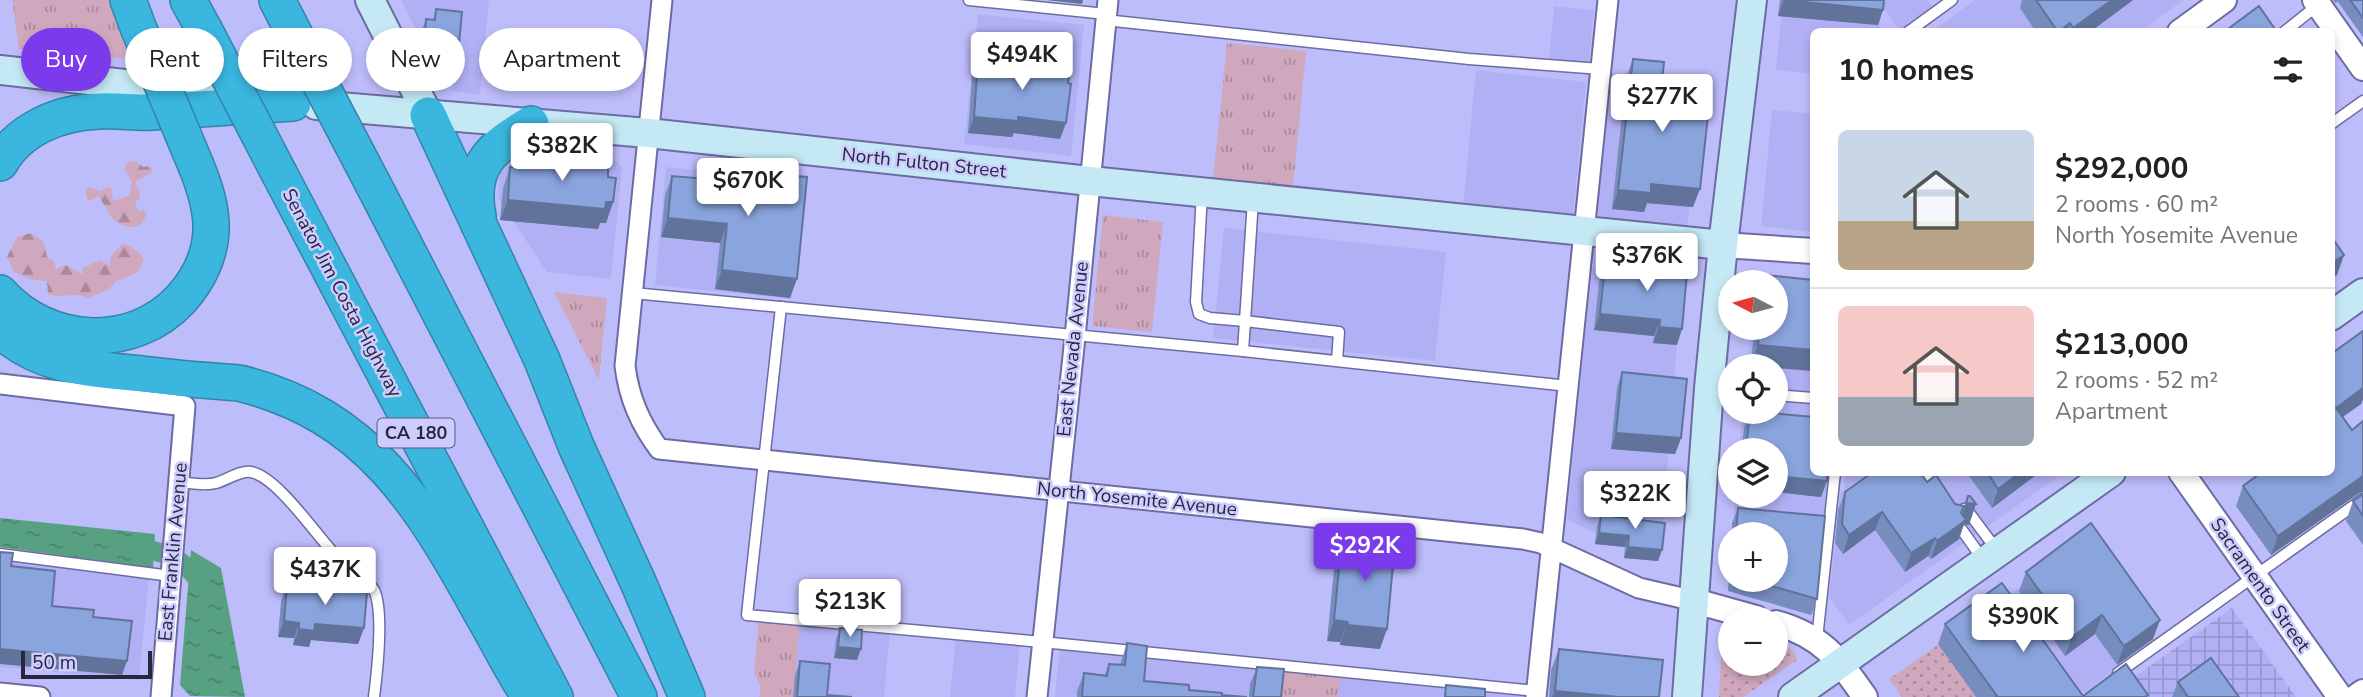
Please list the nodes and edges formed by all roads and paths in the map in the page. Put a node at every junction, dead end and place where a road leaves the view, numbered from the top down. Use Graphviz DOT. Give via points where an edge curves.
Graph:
graph roads {
  1 [pos="188,0"];
  2 [pos="277,0"];
  3 [pos="370,0"];
  4 [pos="662,0"];
  5 [pos="969,0"];
  6 [pos="1608,0"];
  7 [pos="1752,0"];
  8 [pos="1952,0"];
  9 [pos="2224,0"];
  10 [pos="2316,2"];
  11 [pos="1106,11"];
  12 [pos="133,13"];
  13 [pos="1914,28"];
  14 [pos="2186,28"];
  15 [pos="2288,28"];
  16 [pos="2335,28"];
  17 [pos="2335,29"];
  18 [pos="2363,68"];
  19 [pos="1601,69"];
  20 [pos="0,70"];
  21 [pos="2363,101"];
  22 [pos="293,103"];
  23 [pos="428,115"];
  24 [pos="2335,121"];
  25 [pos="531,124"];
  26 [pos="648,133"];
  27 [pos="0,163"];
  28 [pos="1090,181"];
  29 [pos="1202,191"];
  30 [pos="1254,196"];
  31 [pos="481,229"];
  32 [pos="1585,232"];
  33 [pos="1723,246"];
  34 [pos="1810,251"];
  35 [pos="0,293"];
  36 [pos="633,293"];
  37 [pos="2363,293"];
  38 [pos="781,307"];
  39 [pos="2335,313"];
  40 [pos="1245,321"];
  41 [pos="0,330"];
  42 [pos="1076,337"];
  43 [pos="1243,351"];
  44 [pos="1721,354"];
  45 [pos="1337,361"];
  46 [pos="0,384"];
  47 [pos="1568,386"];
  48 [pos="1788,395"];
  49 [pos="1810,398"];
  50 [pos="1718,406"];
  51 [pos="764,461"];
  52 [pos="1835,476"];
  53 [pos="1927,476"];
  54 [pos="2105,476"];
  55 [pos="2184,476"];
  56 [pos="179,482"];
  57 [pos="1058,491"];
  58 [pos="2363,499"];
  59 [pos="1962,530"];
  60 [pos="1552,547"];
  61 [pos="0,554"];
  62 [pos="1992,557"];
  63 [pos="171,573"];
  64 [pos="2255,578"];
  65 [pos="1695,601"];
  66 [pos="1718,607"];
  67 [pos="1788,628"];
  68 [pos="1817,639"];
  69 [pos="1042,642"];
  70 [pos="1842,664"];
  71 [pos="2107,681"];
  72 [pos="2363,692"];
  73 [pos="0,693"];
  74 [pos="540,693"];
  75 [pos="1536,694"];
  76 [pos="639,696"];
  77 [pos="40,697"];
  78 [pos="161,697"];
  79 [pos="374,697"];
  80 [pos="687,697"];
  81 [pos="1037,697"];
  82 [pos="1687,697"];
  83 [pos="1793,697"];
  84 [pos="1865,697"];
  85 [pos="2340,697"];
  86 [pos="2356,697"];
  1 -- 74 [label="highway, Senator Jim Costa Highway / CA 180, bridge"];
  2 -- 76 [label="highway, bridge"];
  3 -- 23 [label="main road"];
  4 -- 26 [label="street"];
  5 -- 11 [label="lane"];
  6 -- 19 [label="street"];
  7 -- 33 [label="main road"];
  8 -- 13 [label="lane"];
  9 -- 14 [label="street"];
  10 -- 15 [label="lane"];
  10 -- 16 [label="street"];
  11 -- 19 [label="lane" via="1469,60"];
  11 -- 28 [label="street, East Nevada Avenue"];
  12 -- 35 [label="highway, bridge" via="205,188 211,232 201,271 190,289 159,319 101,337 76,335 31,319"];
  17 -- 18 [label="street"];
  19 -- 32 [label="street"];
  20 -- 22 [label="main road, North Fulton Street"];
  21 -- 24 [label="lane"];
  22 -- 23 [label="main road, North Fulton Street"];
  22 -- 27 [label="highway" via="75,114 33,129"];
  23 -- 25 [label="main road, North Fulton Street"];
  23 -- 31 [label="highway"];
  25 -- 26 [label="main road, North Fulton Street"];
  25 -- 31 [label="highway" via="489,153 476,192"];
  26 -- 28 [label="main road, North Fulton Street"];
  26 -- 36 [label="street"];
  28 -- 29 [label="main road, North Fulton Street"];
  28 -- 42 [label="street, East Nevada Avenue"];
  29 -- 30 [label="main road, North Fulton Street"];
  29 -- 40 [label="lane" via="1199,314"];
  30 -- 32 [label="main road, North Fulton Street"];
  30 -- 40 [label="lane"];
  31 -- 80 [label="highway"];
  32 -- 33 [label="main road, North Fulton Street"];
  32 -- 47 [label="street"];
  33 -- 34 [label="street"];
  33 -- 44 [label="main road"];
  36 -- 38 [label="lane"];
  36 -- 51 [label="street, North Yosemite Avenue" via="625,366 628,389 646,432 659,449"];
  37 -- 39 [label="main road"];
  38 -- 42 [label="lane"];
  38 -- 51 [label="lane"];
  40 -- 43 [label="lane"];
  40 -- 45 [label="lane" via="1339,332"];
  41 -- 74 [label="highway" via="57,363 239,383 301,404 342,428 384,465 417,508"];
  42 -- 43 [label="lane"];
  42 -- 57 [label="street, East Nevada Avenue"];
  43 -- 45 [label="lane"];
  45 -- 47 [label="lane"];
  46 -- 56 [label="street, East Franklin Avenue" via="185,407"];
  47 -- 60 [label="street"];
  48 -- 49 [label="lane"];
  50 -- 65 [label="main road"];
  51 -- 57 [label="street, North Yosemite Avenue"];
  51 -- 69 [label="lane" via="747,615"];
  52 -- 68 [label="lane"];
  53 -- 62 [label="lane" via="1952,506 1967,510"];
  54 -- 62 [label="main road"];
  55 -- 64 [label="street, Sacramento Street"];
  56 -- 63 [label="street, East Franklin Avenue"];
  56 -- 79 [label="lane" via="214,484 248,471 258,474 284,495 339,560 368,583 377,601 379,624"];
  57 -- 60 [label="street, North Yosemite Avenue" via="1523,539"];
  57 -- 69 [label="street, East Nevada Avenue"];
  58 -- 64 [label="lane"];
  59 -- 62 [label="lane"];
  60 -- 65 [label="street, North Yosemite Avenue" via="1639,588"];
  60 -- 75 [label="street"];
  61 -- 63 [label="lane"];
  62 -- 70 [label="main road"];
  63 -- 78 [label="street, East Franklin Avenue"];
  64 -- 71 [label="lane"];
  64 -- 85 [label="street, Sacramento Street"];
  65 -- 66 [label="street"];
  65 -- 82 [label="main road"];
  67 -- 68 [label="street"];
  68 -- 70 [label="street"];
  69 -- 75 [label="lane"];
  69 -- 81 [label="street, East Nevada Avenue"];
  70 -- 83 [label="main road"];
  70 -- 84 [label="street"];
  72 -- 86 [label="street"];
  73 -- 77 [label="street"];
}
